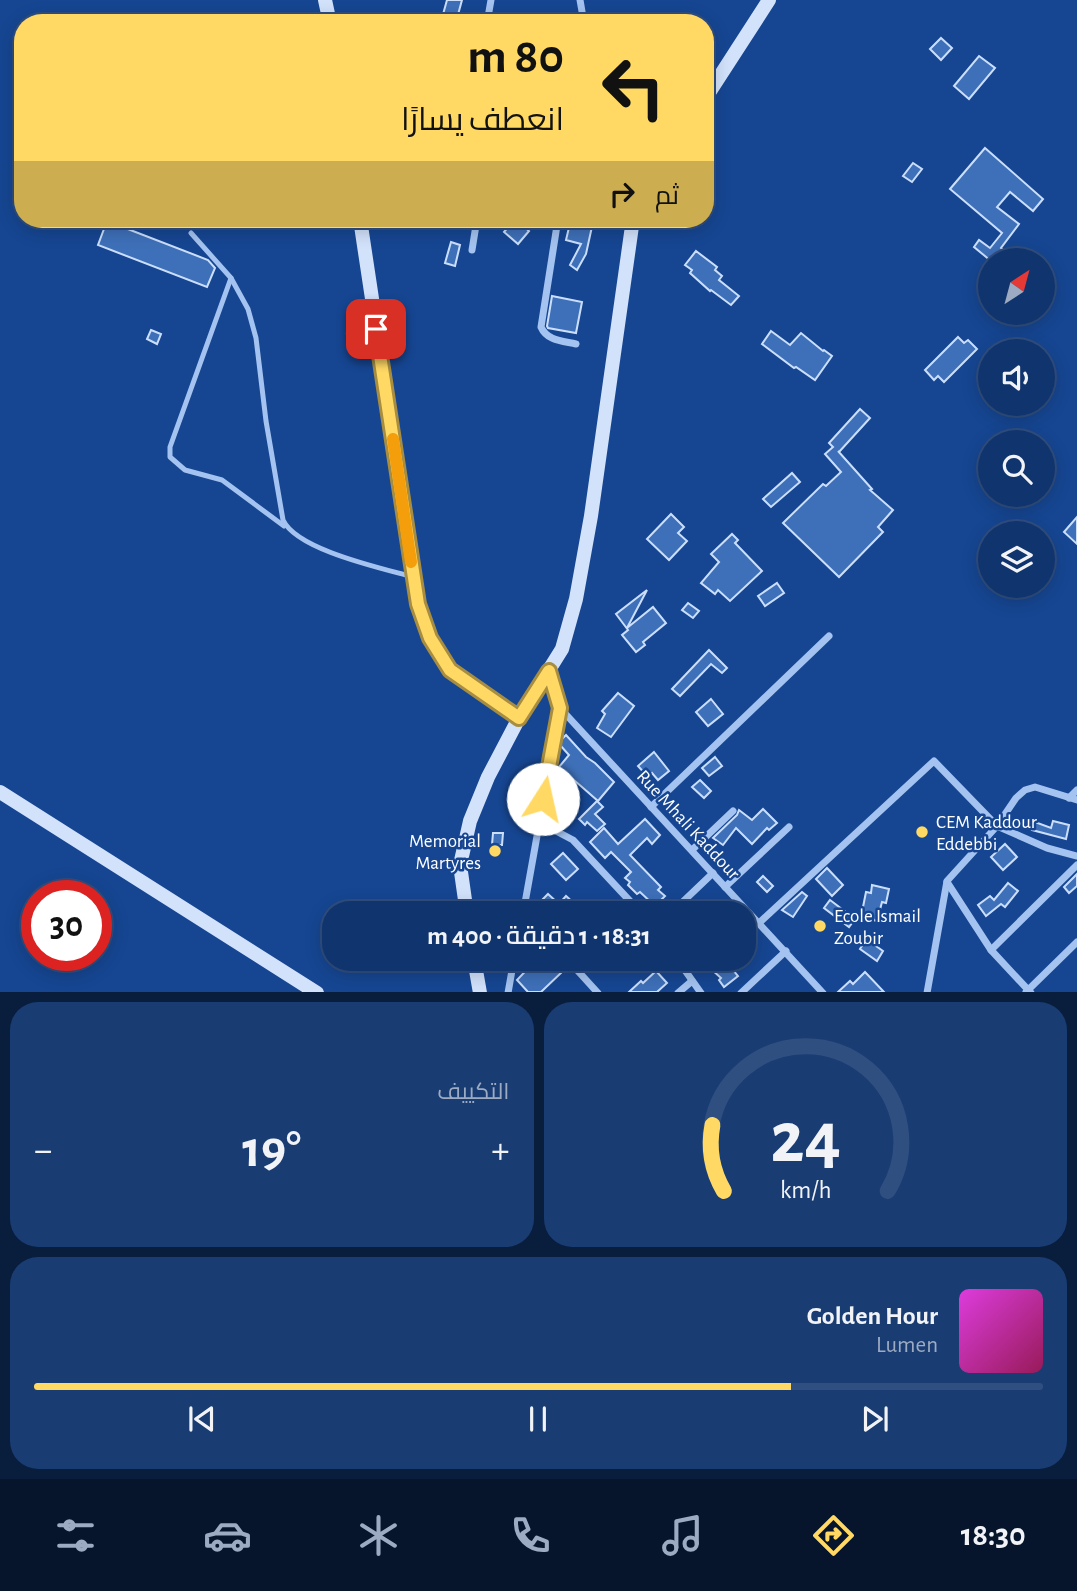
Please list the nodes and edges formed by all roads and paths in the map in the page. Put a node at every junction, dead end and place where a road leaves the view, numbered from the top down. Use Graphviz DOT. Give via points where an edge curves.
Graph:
graph roads {
  1 [pos="769,0"];
  2 [pos="714,85"];
  3 [pos="361,228"];
  4 [pos="475,228"];
  5 [pos="557,228"];
  6 [pos="633,228"];
  7 [pos="191,233"];
  8 [pos="471,250"];
  9 [pos="231,278"];
  10 [pos="576,344"];
  11 [pos="286,528"];
  12 [pos="414,577"];
  13 [pos="829,636"];
  14 [pos="549,671"];
  15 [pos="560,708"];
  16 [pos="519,718"];
  17 [pos="1077,790"];
  18 [pos="0,792"];
  19 [pos="1073,799"];
  20 [pos="651,807"];
  21 [pos="733,811"];
  22 [pos="539,822"];
  23 [pos="997,826"];
  24 [pos="789,827"];
  25 [pos="692,850"];
  26 [pos="1077,856"];
  27 [pos="1077,865"];
  28 [pos="713,873"];
  29 [pos="947,881"];
  30 [pos="725,887"];
  31 [pos="465,901"];
  32 [pos="525,901"];
  33 [pos="630,901"];
  34 [pos="684,901"];
  35 [pos="759,923"];
  36 [pos="1077,942"];
  37 [pos="991,950"];
  38 [pos="786,951"];
  39 [pos="476,971"];
  40 [pos="512,971"];
  41 [pos="578,971"];
  42 [pos="685,971"];
  43 [pos="692,981"];
  44 [pos="1028,991"];
  45 [pos="317,992"];
  46 [pos="480,992"];
  47 [pos="508,992"];
  48 [pos="598,992"];
  49 [pos="678,992"];
  50 [pos="701,992"];
  51 [pos="741,992"];
  52 [pos="823,992"];
  53 [pos="927,992"];
  1 -- 2 [label="main road"];
  3 -- 12 [label="main road"];
  4 -- 8 [label="street"];
  5 -- 10 [label="street" via="541,327 549,337"];
  6 -- 14 [label="main road" via="578,587 562,649"];
  7 -- 9 [label="lane"];
  9 -- 11 [label="lane" via="248,309 256,338"];
  9 -- 11 [label="lane" via="170,457 185,470 222,480"];
  11 -- 12 [label="lane" via="346,558"];
  12 -- 16 [label="main road" via="430,638 450,670"];
  13 -- 20 [label="street"];
  14 -- 15 [label="street"];
  14 -- 16 [label="main road"];
  15 -- 20 [label="street, Rue Mhali Kaddour"];
  15 -- 22 [label="street"];
  16 -- 31 [label="main road" via="470,821 460,865"];
  17 -- 19 [label="street"];
  18 -- 45 [label="main road"];
  19 -- 23 [label="street" via="1035,787 1025,790"];
  20 -- 25 [label="street, Rue Mhali Kaddour"];
  21 -- 25 [label="street"];
  22 -- 32 [label="street"];
  22 -- 33 [label="street" via="573,840"];
  23 -- 26 [label="street"];
  23 -- 29 [label="street"];
  23 -- 35 [label="street" via="934,761"];
  24 -- 30 [label="street"];
  25 -- 28 [label="street, Rue Mhali Kaddour"];
  27 -- 37 [label="street"];
  28 -- 30 [label="street, Rue Mhali Kaddour"];
  28 -- 34 [label="street"];
  29 -- 37 [label="street"];
  29 -- 53 [label="street"];
  30 -- 35 [label="street, Rue Mhali Kaddour"];
  35 -- 38 [label="street, Rue Mhali Kaddour"];
  36 -- 44 [label="street"];
  37 -- 44 [label="street"];
  38 -- 51 [label="street"];
  38 -- 52 [label="street, Rue Mhali Kaddour"];
  39 -- 46 [label="main road"];
  40 -- 47 [label="street"];
  41 -- 48 [label="street"];
  42 -- 43 [label="street"];
  43 -- 49 [label="street"];
  43 -- 50 [label="street"];
}
